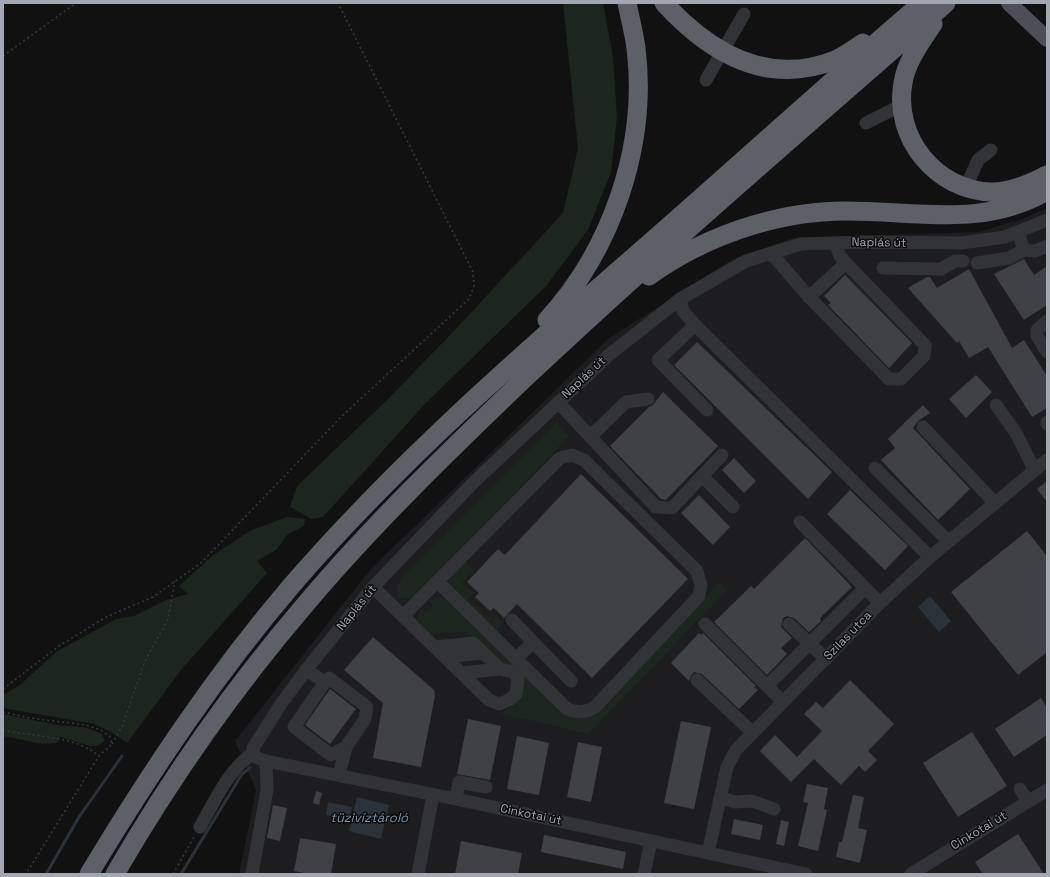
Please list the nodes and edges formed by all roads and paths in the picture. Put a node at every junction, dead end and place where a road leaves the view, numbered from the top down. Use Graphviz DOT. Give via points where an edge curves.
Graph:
graph roads {
  1 [pos="76,3"];
  2 [pos="338,3"];
  3 [pos="628,3"];
  4 [pos="664,3"];
  5 [pos="922,3"];
  6 [pos="947,3"];
  7 [pos="1010,4"];
  8 [pos="744,14"];
  9 [pos="905,17"];
  10 [pos="1047,39"];
  11 [pos="723,52"];
  12 [pos="3,56"];
  13 [pos="706,80"];
  14 [pos="902,105"];
  15 [pos="866,123"];
  16 [pos="991,150"];
  17 [pos="1047,175"];
  18 [pos="966,187"];
  19 [pos="1047,191"];
  20 [pos="1047,220"];
  21 [pos="1018,232"];
  22 [pos="835,243"];
  23 [pos="950,244"];
  24 [pos="1047,246"];
  25 [pos="1024,250"];
  26 [pos="771,253"];
  27 [pos="846,263"];
  28 [pos="976,263"];
  29 [pos="883,268"];
  30 [pos="809,297"];
  31 [pos="680,300"];
  32 [pos="602,307"];
  33 [pos="1047,321"];
  34 [pos="695,325"];
  35 [pos="1047,352"];
  36 [pos="516,361"];
  37 [pos="648,399"];
  38 [pos="558,402"];
  39 [pos="996,405"];
  40 [pos="707,410"];
  41 [pos="924,427"];
  42 [pos="590,437"];
  43 [pos="722,455"];
  44 [pos="1047,460"];
  45 [pos="875,468"];
  46 [pos="1034,469"];
  47 [pos="702,476"];
  48 [pos="994,502"];
  49 [pos="733,507"];
  50 [pos="800,522"];
  51 [pos="948,541"];
  52 [pos="930,557"];
  53 [pos="176,581"];
  54 [pos="438,582"];
  55 [pos="373,587"];
  56 [pos="864,589"];
  57 [pos="880,603"];
  58 [pos="404,615"];
  59 [pos="512,620"];
  60 [pos="705,624"];
  61 [pos="789,624"];
  62 [pos="533,642"];
  63 [pos="809,643"];
  64 [pos="435,647"];
  65 [pos="516,659"];
  66 [pos="826,659"];
  67 [pos="492,661"];
  68 [pos="454,665"];
  69 [pos="306,670"];
  70 [pos="698,680"];
  71 [pos="571,681"];
  72 [pos="325,682"];
  73 [pos="767,686"];
  74 [pos="3,690"];
  75 [pos="783,702"];
  76 [pos="3,712"];
  77 [pos="3,730"];
  78 [pos="753,733"];
  79 [pos="112,744"];
  80 [pos="346,747"];
  81 [pos="99,756"];
  82 [pos="258,757"];
  83 [pos="339,774"];
  84 [pos="486,787"];
  85 [pos="1020,788"];
  86 [pos="1047,790"];
  87 [pos="433,795"];
  88 [pos="721,798"];
  89 [pos="456,799"];
  90 [pos="1028,801"];
  91 [pos="774,809"];
  92 [pos="200,827"];
  93 [pos="651,841"];
  94 [pos="708,853"];
  95 [pos="26,874"];
  96 [pos="89,874"];
  97 [pos="115,874"];
  98 [pos="173,874"];
  99 [pos="252,874"];
  100 [pos="418,874"];
  101 [pos="644,874"];
  102 [pos="806,874"];
  103 [pos="911,874"];
  1 -- 12 [label="path"];
  2 -- 53 [label="path" via="473,272 474,286 469,299 342,416 201,562"];
  3 -- 36 [label="highway" via="636,49 637,87 633,142 621,190 597,250 581,278 530,339"];
  4 -- 11 [label="highway" via="694,32"];
  5 -- 9 [label="highway"];
  6 -- 14 [label="highway" via="918,46 907,70 903,82"];
  6 -- 32 [label="highway"];
  7 -- 10 [label="main road"];
  8 -- 11 [label="street"];
  9 -- 11 [label="highway" via="836,60 798,70 761,67"];
  9 -- 36 [label="highway"];
  11 -- 13 [label="street"];
  14 -- 15 [label="street"];
  14 -- 18 [label="highway" via="908,134 923,159 946,178"];
  16 -- 18 [label="street" via="978,160"];
  17 -- 18 [label="highway" via="1007,190 992,192"];
  19 -- 32 [label="highway" via="1008,209 971,215 825,212 757,224 689,251"];
  20 -- 21 [label="street, Naplás út"];
  21 -- 23 [label="street, Naplás út" via="984,241"];
  21 -- 25 [label="street"];
  22 -- 23 [label="street, Naplás út"];
  22 -- 26 [label="street, Naplás út" via="802,244"];
  22 -- 27 [label="street"];
  23 -- 29 [label="street" via="959,261 941,269"];
  24 -- 25 [label="street" via="1035,251"];
  25 -- 28 [label="street" via="1010,258"];
  26 -- 30 [label="street"];
  26 -- 31 [label="street, Naplás út" via="746,261"];
  27 -- 30 [label="street"];
  27 -- 30 [label="street" via="925,345 924,356 901,379 889,379"];
  31 -- 34 [label="street" via="683,311"];
  31 -- 38 [label="street, Naplás út" via="609,355"];
  32 -- 97 [label="highway" via="448,451 343,561 304,606 189,755"];
  33 -- 35 [label="street" via="1037,330 1037,336"];
  34 -- 40 [label="street" via="658,360"];
  34 -- 52 [label="street"];
  36 -- 96 [label="highway" via="434,436 358,512 292,585 186,721 143,785"];
  37 -- 42 [label="street" via="626,402"];
  38 -- 42 [label="street"];
  38 -- 55 [label="street, Naplás út" via="475,481"];
  39 -- 46 [label="street" via="1016,433"];
  41 -- 48 [label="street"];
  42 -- 47 [label="street" via="656,507 672,508"];
  43 -- 47 [label="street"];
  44 -- 46 [label="street, Szilas utca"];
  45 -- 51 [label="street"];
  46 -- 48 [label="street, Szilas utca"];
  47 -- 49 [label="street"];
  48 -- 51 [label="street, Szilas utca"];
  50 -- 56 [label="street"];
  51 -- 52 [label="street, Szilas utca"];
  52 -- 57 [label="street, Szilas utca"];
  53 -- 74 [label="path" via="153,597 106,617 59,646"];
  53 -- 79 [label="path" via="168,619 145,661 122,727"];
  54 -- 58 [label="street"];
  54 -- 65 [label="street"];
  54 -- 65 [label="street" via="560,458 572,455 584,460 697,572 701,585 699,596 595,707 587,711 577,713 566,709"];
  55 -- 58 [label="street"];
  55 -- 69 [label="street, Naplás út"];
  56 -- 57 [label="street"];
  56 -- 63 [label="street"];
  57 -- 66 [label="street, Szilas utca"];
  58 -- 64 [label="street"];
  59 -- 62 [label="street"];
  60 -- 73 [label="street"];
  61 -- 63 [label="street"];
  62 -- 65 [label="street"];
  62 -- 71 [label="street"];
  63 -- 66 [label="street"];
  63 -- 73 [label="street"];
  64 -- 67 [label="street" via="473,644"];
  64 -- 68 [label="street"];
  66 -- 75 [label="street, Szilas utca"];
  67 -- 68 [label="street"];
  67 -- 68 [label="street"];
  67 -- 68 [label="street" via="513,672 518,678 516,694 499,704 489,700"];
  69 -- 72 [label="street"];
  69 -- 82 [label="street, Naplás út" via="253,748"];
  70 -- 78 [label="street"];
  72 -- 80 [label="street" via="329,678 367,707 365,718"];
  72 -- 80 [label="street" via="294,727 331,755"];
  73 -- 75 [label="street"];
  75 -- 78 [label="street, Szilas utca"];
  76 -- 79 [label="path" via="86,725 101,730 110,737"];
  77 -- 81 [label="path" via="68,741"];
  78 -- 88 [label="street, Szilas utca" via="736,750 727,767"];
  79 -- 81 [label="path"];
  80 -- 83 [label="street"];
  81 -- 95 [label="path"];
  82 -- 83 [label="street, Cinkotai út"];
  82 -- 92 [label="street" via="242,760 227,779"];
  82 -- 99 [label="street" via="267,790"];
  83 -- 87 [label="street, Cinkotai út"];
  84 -- 89 [label="street" via="459,782"];
  85 -- 90 [label="street"];
  86 -- 90 [label="street, Cinkotai út"];
  87 -- 89 [label="street, Cinkotai út"];
  87 -- 100 [label="street"];
  88 -- 91 [label="street" via="735,802 752,801"];
  88 -- 94 [label="street, Szilas utca"];
  89 -- 93 [label="street, Cinkotai út"];
  90 -- 103 [label="street, Cinkotai út" via="959,835"];
  92 -- 98 [label="path"];
  93 -- 94 [label="street, Cinkotai út"];
  93 -- 101 [label="street"];
  94 -- 102 [label="street, Cinkotai út"];
}
